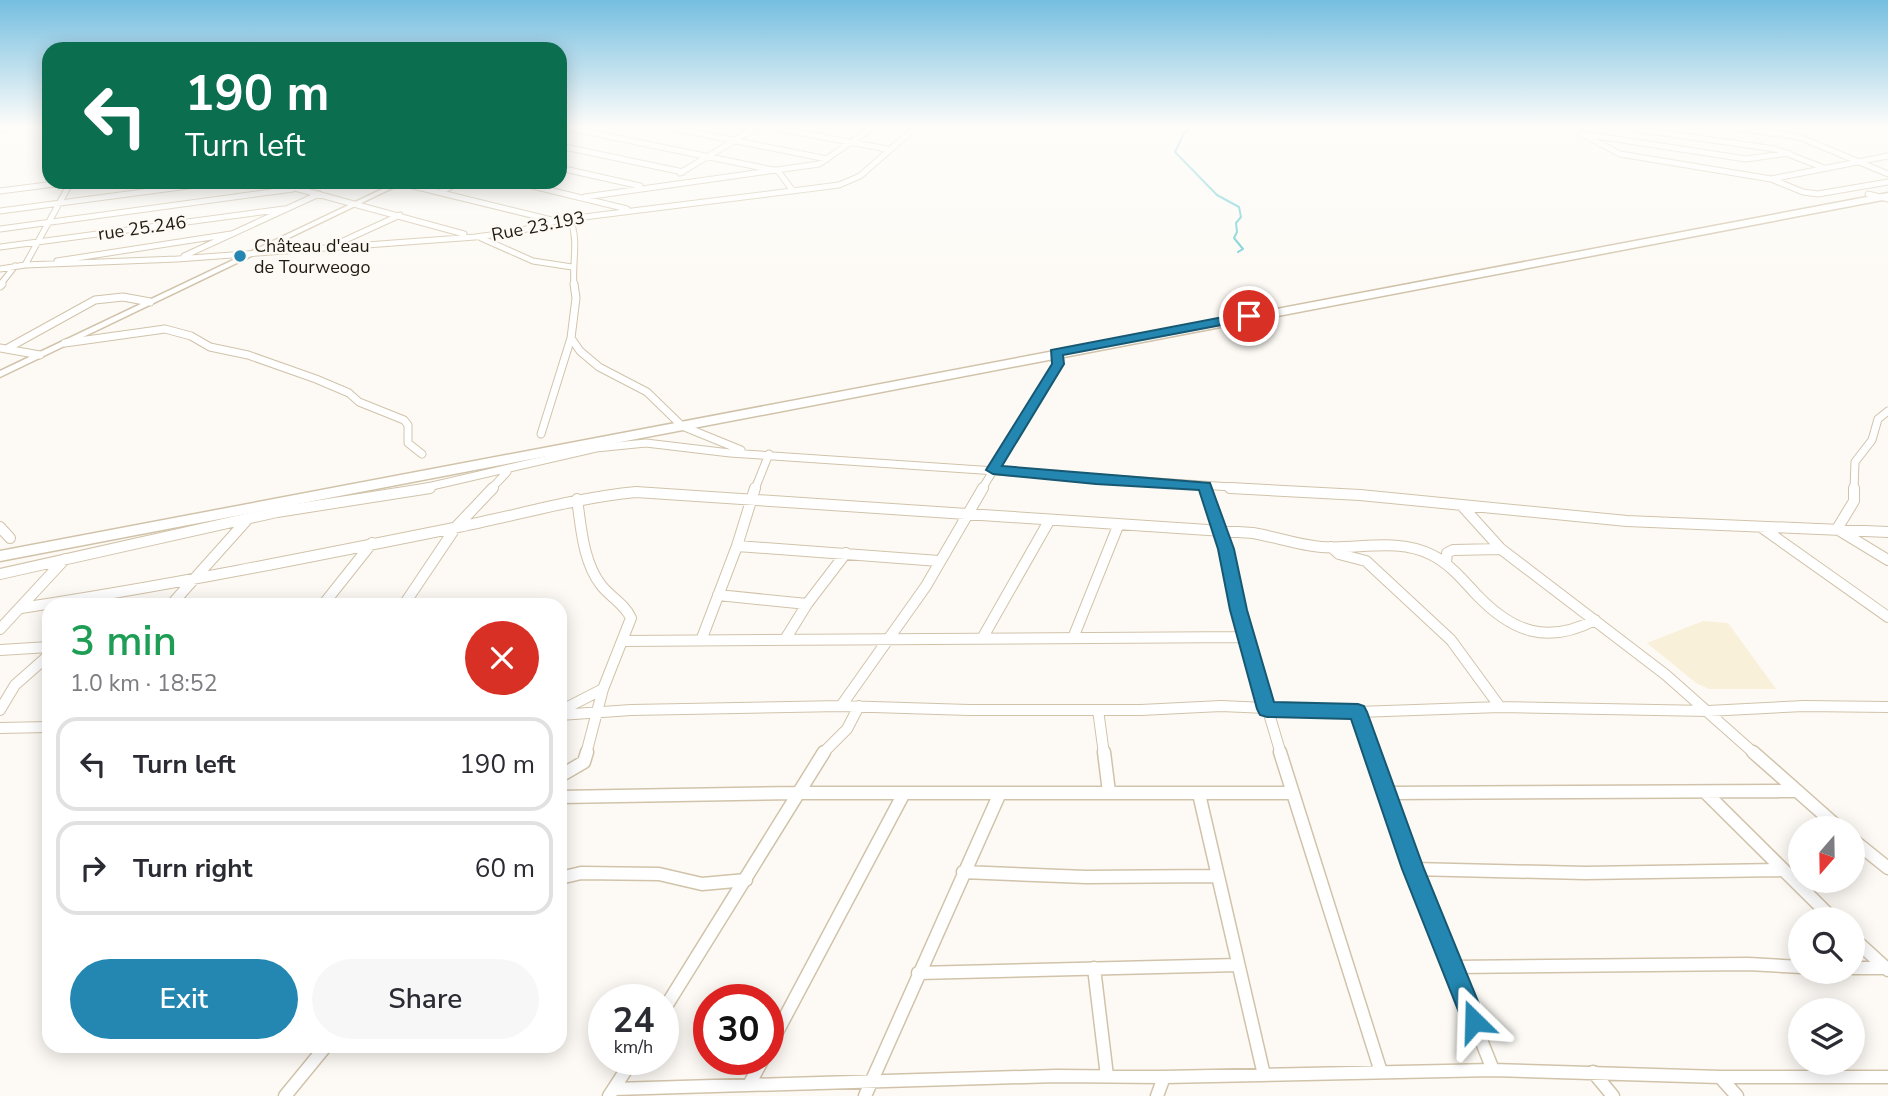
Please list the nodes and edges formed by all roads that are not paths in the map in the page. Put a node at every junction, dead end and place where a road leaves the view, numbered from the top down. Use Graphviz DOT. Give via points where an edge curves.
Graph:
graph roads {
  1 [pos="606,178"];
  2 [pos="673,178"];
  3 [pos="722,178"];
  4 [pos="783,178"];
  5 [pos="854,178"];
  6 [pos="1766,178"];
  7 [pos="1775,178"];
  8 [pos="1771,179"];
  9 [pos="1888,182"];
  10 [pos="42,186"];
  11 [pos="661,186"];
  12 [pos="647,188"];
  13 [pos="66,189"];
  14 [pos="165,189"];
  15 [pos="290,189"];
  16 [pos="301,189"];
  17 [pos="386,189"];
  18 [pos="427,189"];
  19 [pos="445,189"];
  20 [pos="548,189"];
  21 [pos="0,191"];
  22 [pos="793,191"];
  23 [pos="439,192"];
  24 [pos="319,194"];
  25 [pos="1882,195"];
  26 [pos="585,197"];
  27 [pos="59,203"];
  28 [pos="358,203"];
  29 [pos="284,209"];
  30 [pos="0,211"];
  31 [pos="632,211"];
  32 [pos="400,215"];
  33 [pos="560,220"];
  34 [pos="47,222"];
  35 [pos="0,229"];
  36 [pos="231,234"];
  37 [pos="475,237"];
  38 [pos="36,242"];
  39 [pos="334,246"];
  40 [pos="0,247"];
  41 [pos="255,252"];
  42 [pos="177,259"];
  43 [pos="47,263"];
  44 [pos="25,265"];
  45 [pos="15,266"];
  46 [pos="572,267"];
  47 [pos="0,269"];
  48 [pos="0,286"];
  49 [pos="150,302"];
  50 [pos="572,338"];
  51 [pos="65,343"];
  52 [pos="4,348"];
  53 [pos="1056,353"];
  54 [pos="40,355"];
  55 [pos="0,374"];
  56 [pos="1888,411"];
  57 [pos="678,423"];
  58 [pos="541,434"];
  59 [pos="422,454"];
  60 [pos="765,454"];
  61 [pos="993,470"];
  62 [pos="508,471"];
  63 [pos="1205,486"];
  64 [pos="751,498"];
  65 [pos="578,499"];
  66 [pos="1463,507"];
  67 [pos="966,514"];
  68 [pos="247,520"];
  69 [pos="1049,521"];
  70 [pos="1118,526"];
  71 [pos="1760,526"];
  72 [pos="0,527"];
  73 [pos="456,527"];
  74 [pos="1837,529"];
  75 [pos="1220,531"];
  76 [pos="1888,532"];
  77 [pos="10,538"];
  78 [pos="372,543"];
  79 [pos="0,547"];
  80 [pos="737,547"];
  81 [pos="1331,547"];
  82 [pos="1501,549"];
  83 [pos="846,553"];
  84 [pos="0,556"];
  85 [pos="65,559"];
  86 [pos="1888,560"];
  87 [pos="939,561"];
  88 [pos="1446,562"];
  89 [pos="0,574"];
  90 [pos="199,576"];
  91 [pos="718,595"];
  92 [pos="109,596"];
  93 [pos="94,598"];
  94 [pos="178,598"];
  95 [pos="329,598"];
  96 [pos="408,598"];
  97 [pos="807,604"];
  98 [pos="42,605"];
  99 [pos="21,608"];
  100 [pos="1888,617"];
  101 [pos="1595,620"];
  102 [pos="0,629"];
  103 [pos="983,637"];
  104 [pos="1246,637"];
  105 [pos="702,638"];
  106 [pos="786,638"];
  107 [pos="1073,638"];
  108 [pos="622,641"];
  109 [pos="886,641"];
  110 [pos="42,647"];
  111 [pos="0,650"];
  112 [pos="42,661"];
  113 [pos="603,689"];
  114 [pos="841,706"];
  115 [pos="859,706"];
  116 [pos="1500,707"];
  117 [pos="1888,707"];
  118 [pos="567,709"];
  119 [pos="1098,709"];
  120 [pos="1267,709"];
  121 [pos="0,710"];
  122 [pos="1709,711"];
  123 [pos="1358,712"];
  124 [pos="567,713"];
  125 [pos="596,713"];
  126 [pos="42,727"];
  127 [pos="0,728"];
  128 [pos="567,772"];
  129 [pos="1794,791"];
  130 [pos="1109,792"];
  131 [pos="797,793"];
  132 [pos="1000,793"];
  133 [pos="1293,793"];
  134 [pos="1386,793"];
  135 [pos="1706,793"];
  136 [pos="1199,794"];
  137 [pos="903,795"];
  138 [pos="567,797"];
  139 [pos="1824,816"];
  140 [pos="1866,850"];
  141 [pos="1888,868"];
  142 [pos="1413,869"];
  143 [pos="1782,870"];
  144 [pos="963,873"];
  145 [pos="567,876"];
  146 [pos="1216,876"];
  147 [pos="746,880"];
  148 [pos="1821,907"];
  149 [pos="1865,949"];
  150 [pos="1238,965"];
  151 [pos="1788,966"];
  152 [pos="1452,967"];
  153 [pos="1094,968"];
  154 [pos="1865,968"];
  155 [pos="1887,969"];
  156 [pos="918,973"];
  157 [pos="679,986"];
  158 [pos="784,1019"];
  159 [pos="320,1053"];
  160 [pos="1493,1070"];
  161 [pos="1381,1072"];
  162 [pos="1593,1072"];
  163 [pos="623,1075"];
  164 [pos="754,1075"];
  165 [pos="1264,1075"];
  166 [pos="1107,1076"];
  167 [pos="1164,1077"];
  168 [pos="1720,1077"];
  169 [pos="1888,1077"];
  170 [pos="873,1080"];
  171 [pos="750,1083"];
  172 [pos="612,1092"];
  173 [pos="285,1096"];
  174 [pos="866,1096"];
  175 [pos="1157,1096"];
  176 [pos="1613,1096"];
  177 [pos="1737,1096"];
  1 -- 12 [label="street"];
  2 -- 11 [label="street"];
  3 -- 11 [label="street"];
  4 -- 22 [label="street"];
  5 -- 22 [label="street, Rue 23.193"];
  6 -- 8 [label="street"];
  7 -- 8 [label="street"];
  8 -- 9 [label="street" via="1797,191 1818,194"];
  10 -- 21 [label="street"];
  11 -- 12 [label="street"];
  12 -- 26 [label="street"];
  13 -- 27 [label="street"];
  14 -- 27 [label="street"];
  15 -- 34 [label="street"];
  16 -- 24 [label="street"];
  17 -- 28 [label="street"];
  18 -- 23 [label="street"];
  19 -- 23 [label="street"];
  20 -- 26 [label="street"];
  22 -- 31 [label="street, Rue 23.193"];
  23 -- 33 [label="street"];
  24 -- 28 [label="street"];
  24 -- 29 [label="street"];
  25 -- 53 [label="main road"];
  25 -- 57 [label="main road"];
  26 -- 31 [label="street"];
  27 -- 30 [label="street"];
  27 -- 34 [label="street"];
  28 -- 32 [label="street"];
  28 -- 41 [label="street"];
  29 -- 36 [label="street"];
  29 -- 38 [label="street, rue 25.246"];
  31 -- 33 [label="street, Rue 23.193"];
  32 -- 37 [label="street"];
  32 -- 39 [label="street"];
  33 -- 37 [label="street, Rue 23.193"];
  33 -- 46 [label="street" via="575,229"];
  34 -- 35 [label="street"];
  34 -- 38 [label="street"];
  36 -- 42 [label="street"];
  36 -- 43 [label="street"];
  37 -- 39 [label="street, Rue 23.193"];
  37 -- 46 [label="street" via="533,261"];
  38 -- 40 [label="street, rue 25.246"];
  38 -- 44 [label="street"];
  39 -- 41 [label="street, Rue 23.193"];
  41 -- 42 [label="street, Rue 23.193"];
  41 -- 49 [label="street"];
  42 -- 43 [label="street, Rue 23.193"];
  43 -- 44 [label="street"];
  44 -- 45 [label="street"];
  45 -- 47 [label="street"];
  45 -- 48 [label="street"];
  46 -- 50 [label="street" via="576,298"];
  49 -- 51 [label="street"];
  49 -- 52 [label="street" via="123,297 95,300"];
  50 -- 57 [label="street" via="587,359 647,392"];
  50 -- 58 [label="street"];
  51 -- 54 [label="street"];
  51 -- 59 [label="street" via="157,329 191,336 210,347 260,359 347,392 359,402 404,420 408,443"];
  52 -- 54 [label="street"];
  53 -- 57 [label="main road"];
  53 -- 61 [label="street" via="1058,364"];
  54 -- 55 [label="street"];
  56 -- 74 [label="street" via="1878,419 1872,440 1855,462 1854,502"];
  57 -- 60 [label="street" via="719,443"];
  57 -- 79 [label="main road"];
  57 -- 84 [label="main road"];
  60 -- 61 [label="street"];
  60 -- 62 [label="street" via="646,443 596,448"];
  60 -- 64 [label="street"];
  61 -- 63 [label="street"];
  61 -- 67 [label="street"];
  62 -- 68 [label="street"];
  62 -- 73 [label="street"];
  63 -- 66 [label="street" via="1371,495"];
  63 -- 75 [label="street"];
  64 -- 65 [label="street" via="636,492"];
  64 -- 67 [label="street"];
  64 -- 80 [label="street"];
  65 -- 73 [label="street"];
  65 -- 108 [label="street" via="599,584 627,608 631,618"];
  66 -- 71 [label="street" via="1627,521"];
  66 -- 82 [label="street"];
  67 -- 69 [label="street"];
  67 -- 87 [label="street"];
  68 -- 85 [label="street"];
  68 -- 90 [label="street"];
  69 -- 70 [label="street"];
  69 -- 103 [label="street"];
  70 -- 75 [label="street"];
  70 -- 107 [label="street"];
  71 -- 74 [label="street"];
  71 -- 100 [label="street"];
  72 -- 77 [label="street"];
  73 -- 78 [label="street"];
  73 -- 96 [label="street"];
  74 -- 76 [label="street"];
  74 -- 86 [label="street"];
  75 -- 81 [label="street"];
  75 -- 104 [label="street"];
  78 -- 90 [label="street"];
  78 -- 95 [label="street"];
  80 -- 83 [label="street"];
  80 -- 91 [label="street"];
  81 -- 88 [label="street" via="1364,543 1408,548"];
  81 -- 116 [label="street" via="1369,563 1444,633"];
  82 -- 88 [label="street" via="1453,550 1447,553"];
  82 -- 101 [label="street"];
  83 -- 87 [label="street"];
  83 -- 97 [label="street"];
  85 -- 89 [label="street"];
  85 -- 99 [label="street"];
  87 -- 109 [label="street" via="911,610"];
  88 -- 101 [label="street" via="1503,617 1529,632 1554,635 1581,629"];
  90 -- 92 [label="street"];
  90 -- 94 [label="street"];
  91 -- 97 [label="street"];
  91 -- 105 [label="street"];
  92 -- 93 [label="street"];
  97 -- 106 [label="street"];
  98 -- 99 [label="street"];
  99 -- 102 [label="street"];
  101 -- 122 [label="street"];
  103 -- 107 [label="street"];
  103 -- 109 [label="street"];
  104 -- 107 [label="street"];
  104 -- 120 [label="street"];
  105 -- 106 [label="street"];
  105 -- 108 [label="street"];
  106 -- 109 [label="street"];
  108 -- 113 [label="street"];
  109 -- 114 [label="street"];
  110 -- 111 [label="street"];
  112 -- 121 [label="street" via="15,685"];
  113 -- 118 [label="street"];
  113 -- 125 [label="street"];
  114 -- 115 [label="street"];
  114 -- 125 [label="street"];
  115 -- 119 [label="street"];
  115 -- 131 [label="street" via="847,729 821,755"];
  116 -- 122 [label="street"];
  116 -- 123 [label="street"];
  117 -- 122 [label="street"];
  119 -- 120 [label="street"];
  119 -- 130 [label="street"];
  120 -- 123 [label="street"];
  120 -- 133 [label="street"];
  122 -- 129 [label="street"];
  123 -- 134 [label="street"];
  124 -- 125 [label="street"];
  125 -- 128 [label="street" via="584,762"];
  126 -- 127 [label="street"];
  129 -- 135 [label="street"];
  129 -- 139 [label="street"];
  130 -- 132 [label="street"];
  130 -- 136 [label="street"];
  131 -- 137 [label="street"];
  131 -- 138 [label="street"];
  131 -- 147 [label="street"];
  132 -- 137 [label="street"];
  132 -- 144 [label="street"];
  133 -- 136 [label="street"];
  133 -- 161 [label="street"];
  134 -- 135 [label="street"];
  134 -- 142 [label="street"];
  135 -- 143 [label="street"];
  136 -- 146 [label="street"];
  137 -- 158 [label="street"];
  140 -- 141 [label="street"];
  142 -- 143 [label="street" via="1585,873"];
  142 -- 152 [label="street"];
  143 -- 148 [label="street"];
  144 -- 146 [label="street"];
  144 -- 156 [label="street"];
  145 -- 147 [label="street" via="659,874 702,884"];
  146 -- 150 [label="street"];
  147 -- 157 [label="street"];
  149 -- 155 [label="street"];
  150 -- 153 [label="street"];
  150 -- 165 [label="street"];
  151 -- 152 [label="street"];
  152 -- 160 [label="street"];
  153 -- 156 [label="street"];
  153 -- 166 [label="street"];
  154 -- 155 [label="street"];
  156 -- 170 [label="street"];
  159 -- 173 [label="street"];
  160 -- 161 [label="street"];
  160 -- 162 [label="street"];
  161 -- 165 [label="street"];
  162 -- 168 [label="street"];
  162 -- 176 [label="street"];
  163 -- 172 [label="street"];
  164 -- 171 [label="street"];
  165 -- 167 [label="street"];
  166 -- 167 [label="street"];
  166 -- 170 [label="street"];
  167 -- 175 [label="street"];
  168 -- 169 [label="street"];
  168 -- 177 [label="street"];
  170 -- 171 [label="street"];
  170 -- 174 [label="street"];
  171 -- 172 [label="street"];
}
